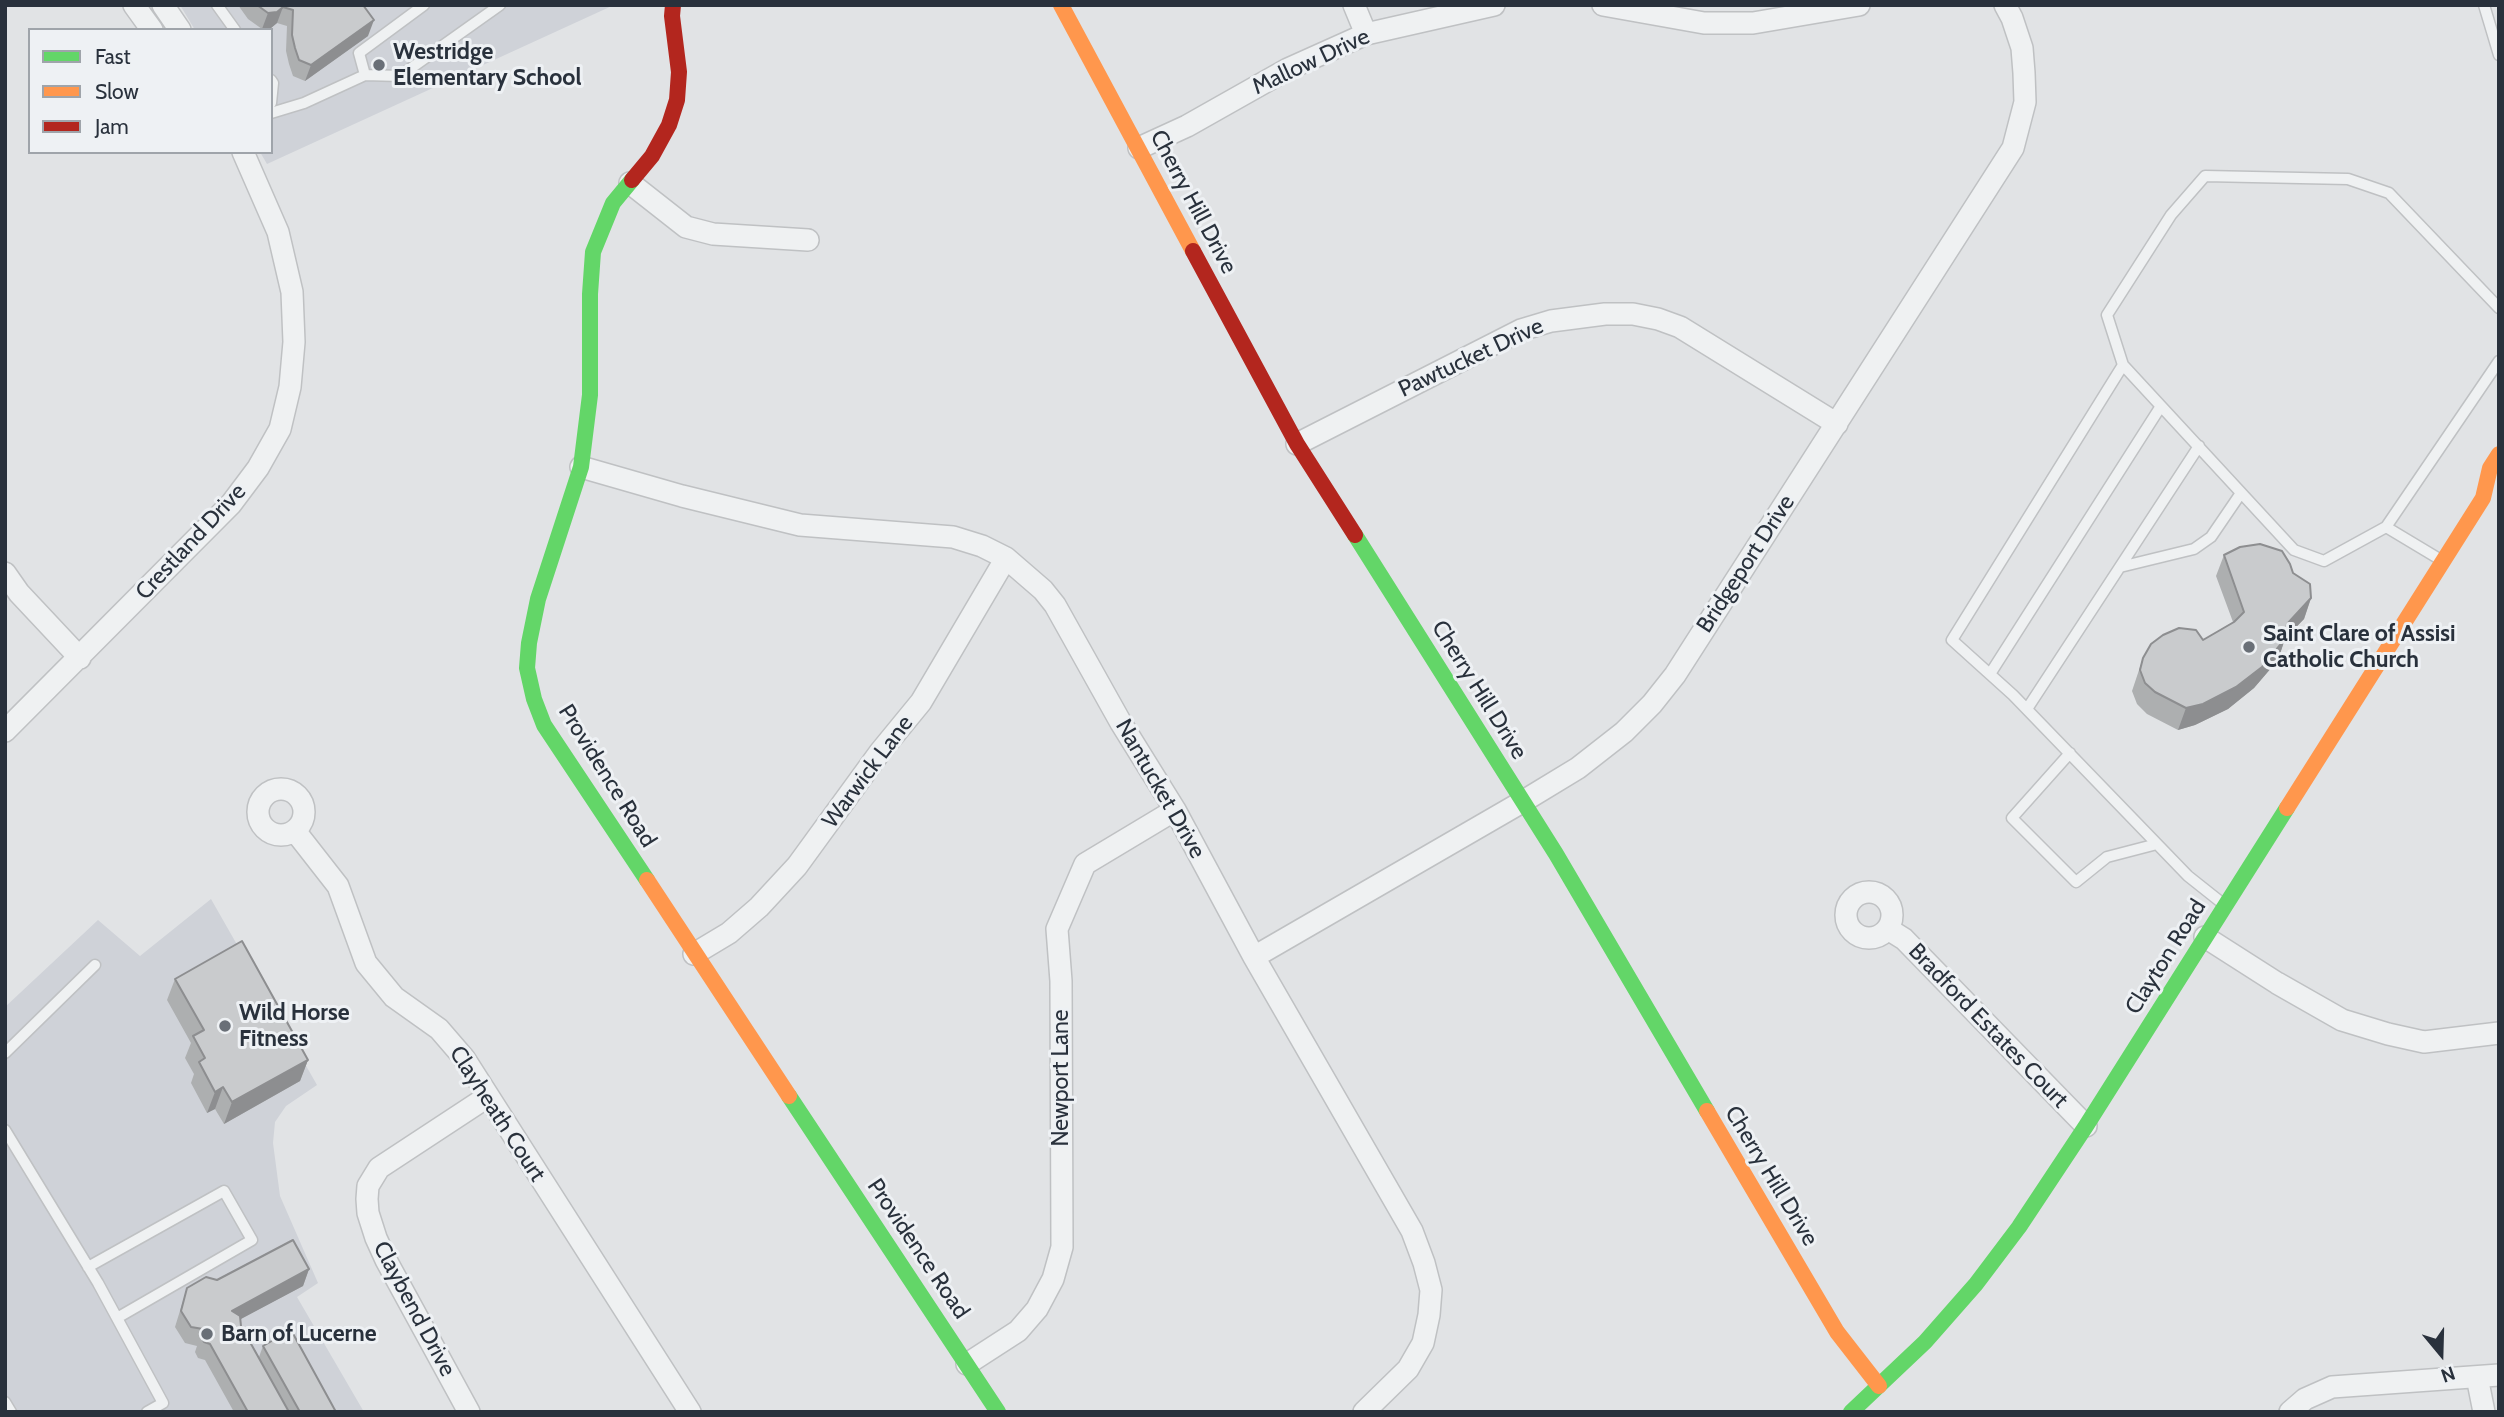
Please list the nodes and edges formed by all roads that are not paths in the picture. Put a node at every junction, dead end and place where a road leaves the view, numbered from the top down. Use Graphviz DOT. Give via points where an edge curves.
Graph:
graph roads {
  1 [pos="134,5"];
  2 [pos="163,5"];
  3 [pos="217,5"];
  4 [pos="424,5"];
  5 [pos="500,5"];
  6 [pos="673,5"];
  7 [pos="1061,5"];
  8 [pos="1354,5"];
  9 [pos="1494,5"];
  10 [pos="1603,5"];
  11 [pos="1859,5"];
  12 [pos="2005,5"];
  13 [pos="2484,5"];
  14 [pos="151,28"];
  15 [pos="179,28"];
  16 [pos="234,28"];
  17 [pos="1366,34"];
  18 [pos="2499,55"];
  19 [pos="365,75"];
  20 [pos="273,112"];
  21 [pos="1139,148"];
  22 [pos="244,154"];
  23 [pos="630,183"];
  24 [pos="808,240"];
  25 [pos="2499,308"];
  26 [pos="2499,361"];
  27 [pos="2123,365"];
  28 [pos="2161,407"];
  29 [pos="1837,424"];
  30 [pos="1297,444"];
  31 [pos="2199,446"];
  32 [pos="2499,454"];
  33 [pos="581,467"];
  34 [pos="2499,486"];
  35 [pos="2241,493"];
  36 [pos="2483,498"];
  37 [pos="2386,527"];
  38 [pos="1006,558"];
  39 [pos="2444,561"];
  40 [pos="2120,566"];
  41 [pos="5,573"];
  42 [pos="80,658"];
  43 [pos="1990,674"];
  44 [pos="2027,709"];
  45 [pos="5,731"];
  46 [pos="2070,753"];
  47 [pos="1522,802"];
  48 [pos="1175,810"];
  49 [pos="295,831"];
  50 [pos="2157,844"];
  51 [pos="2225,905"];
  52 [pos="1888,929"];
  53 [pos="2205,937"];
  54 [pos="694,954"];
  55 [pos="1254,957"];
  56 [pos="96,965"];
  57 [pos="2499,1034"];
  58 [pos="5,1053"];
  59 [pos="487,1097"];
  60 [pos="2086,1126"];
  61 [pos="5,1130"];
  62 [pos="88,1266"];
  63 [pos="117,1318"];
  64 [pos="967,1364"];
  65 [pos="2488,1376"];
  66 [pos="1879,1386"];
  67 [pos="5,1402"];
  68 [pos="11,1412"];
  69 [pos="147,1412"];
  70 [pos="469,1412"];
  71 [pos="690,1412"];
  72 [pos="998,1412"];
  73 [pos="1364,1412"];
  74 [pos="1851,1412"];
  75 [pos="2290,1412"];
  76 [pos="2484,1412"];
  1 -- 14 [label="street"];
  2 -- 15 [label="street"];
  3 -- 16 [label="lane"];
  4 -- 19 [label="lane" via="359,53"];
  5 -- 19 [label="lane" via="400,76"];
  6 -- 23 [label="street, Providence Road" via="677,100 658,146"];
  7 -- 21 [label="street, Cherry Hill Drive"];
  8 -- 17 [label="street"];
  9 -- 17 [label="street, Mallow Drive"];
  10 -- 11 [label="street" via="1704,23 1753,23"];
  12 -- 29 [label="street, Bridgeport Drive" via="2022,48 2024,73 2025,102 2013,148"];
  13 -- 18 [label="lane"];
  17 -- 21 [label="street, Mallow Drive" via="1288,69"];
  19 -- 20 [label="lane"];
  21 -- 30 [label="street, Cherry Hill Drive"];
  22 -- 42 [label="street, Crestland Drive" via="278,232 292,292 294,342 280,429 231,504"];
  23 -- 24 [label="street" via="686,227 713,234"];
  23 -- 33 [label="street, Providence Road" via="613,203 593,252 590,395"];
  25 -- 27 [label="lane" via="2389,194 2348,179 2205,176 2171,215 2107,315"];
  26 -- 37 [label="lane"];
  27 -- 28 [label="lane"];
  27 -- 43 [label="lane" via="1952,640"];
  28 -- 31 [label="lane"];
  28 -- 43 [label="lane"];
  29 -- 30 [label="street, Pawtucket Drive" via="1680,327 1633,314 1605,314 1521,330"];
  29 -- 47 [label="street, Bridgeport Drive" via="1652,704 1578,768"];
  30 -- 47 [label="street, Cherry Hill Drive"];
  31 -- 35 [label="lane"];
  31 -- 40 [label="lane"];
  32 -- 36 [label="street, Clayton Road" via="2490,468"];
  33 -- 38 [label="street, Nantucket Drive" via="771,519 953,537"];
  33 -- 54 [label="street, Providence Road" via="538,599 529,643 527,667 534,699 544,725"];
  34 -- 36 [label="street, Clayton Road"];
  35 -- 37 [label="lane" via="2294,550 2324,561"];
  35 -- 40 [label="lane" via="2211,537 2194,550"];
  36 -- 39 [label="street, Clayton Road"];
  37 -- 39 [label="lane"];
  38 -- 48 [label="street, Nantucket Drive" via="1055,605"];
  38 -- 54 [label="street, Warwick Lane" via="921,702 797,866 729,933"];
  39 -- 51 [label="street, Clayton Road"];
  40 -- 44 [label="lane"];
  41 -- 42 [label="street"];
  42 -- 45 [label="street, Crestland Drive"];
  43 -- 44 [label="lane"];
  44 -- 46 [label="lane"];
  46 -- 50 [label="lane"];
  46 -- 50 [label="lane" via="2012,818 2076,882 2107,857"];
  47 -- 55 [label="street, Bridgeport Drive"];
  47 -- 66 [label="street, Cherry Hill Drive" via="1837,1332"];
  48 -- 55 [label="street, Nantucket Drive"];
  48 -- 64 [label="street, Newport Lane" via="1086,864 1057,929 1062,1247 1053,1279 1037,1309 1018,1331"];
  49 -- 59 [label="street, Clayheath Court" via="338,886 366,963 394,997 453,1044"];
  50 -- 51 [label="lane"];
  51 -- 53 [label="street, Clayton Road"];
  52 -- 60 [label="street, Bradford Estates Court" via="1904,939"];
  53 -- 57 [label="street" via="2342,1020 2424,1042"];
  53 -- 60 [label="street, Clayton Road"];
  54 -- 64 [label="street, Providence Road"];
  55 -- 73 [label="street, Nantucket Drive" via="1412,1231 1431,1290 1423,1343 1408,1368"];
  56 -- 58 [label="lane"];
  59 -- 70 [label="street, Claybend Drive" via="379,1168 368,1186 367,1199 386,1260"];
  59 -- 71 [label="street, Clayheath Court"];
  60 -- 66 [label="street, Clayton Road" via="1976,1284"];
  61 -- 62 [label="lane"];
  62 -- 63 [label="lane"];
  62 -- 63 [label="lane" via="225,1191 252,1240"];
  63 -- 69 [label="lane" via="163,1403"];
  64 -- 72 [label="street, Providence Road"];
  65 -- 75 [label="street" via="2332,1387"];
  65 -- 76 [label="street"];
  66 -- 74 [label="street, Clayton Road"];
  67 -- 68 [label="lane"];
}
